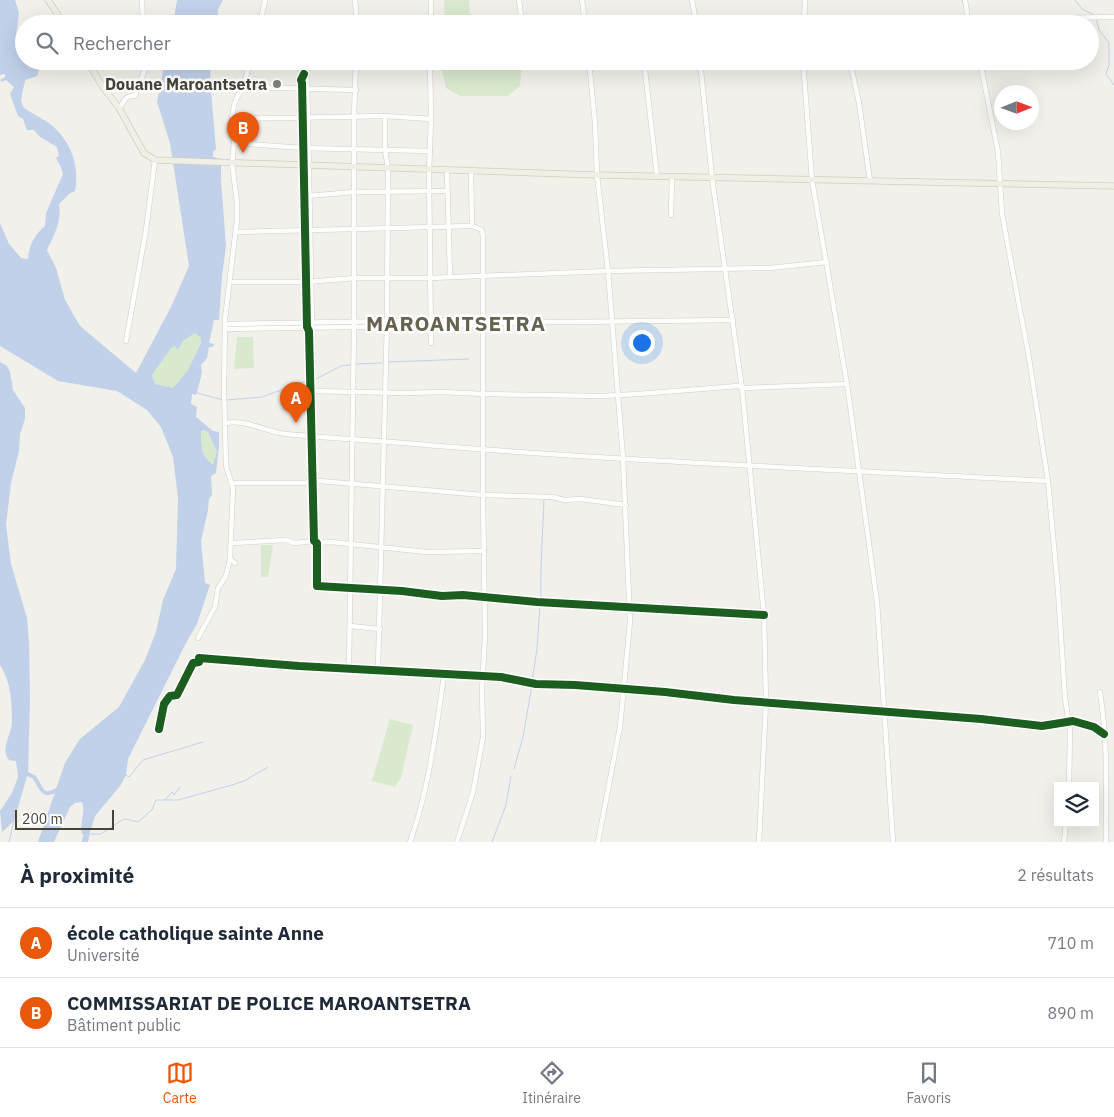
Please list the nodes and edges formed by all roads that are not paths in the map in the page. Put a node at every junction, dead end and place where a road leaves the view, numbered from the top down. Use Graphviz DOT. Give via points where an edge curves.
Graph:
graph roads {
  1 [pos="48,0"];
  2 [pos="142,0"];
  3 [pos="265,0"];
  4 [pos="355,0"];
  5 [pos="431,0"];
  6 [pos="519,0"];
  7 [pos="582,0"];
  8 [pos="692,0"];
  9 [pos="805,0"];
  10 [pos="965,0"];
  11 [pos="58,15"];
  12 [pos="143,15"];
  13 [pos="262,15"];
  14 [pos="356,15"];
  15 [pos="431,15"];
  16 [pos="521,15"];
  17 [pos="584,15"];
  18 [pos="695,15"];
  19 [pos="804,15"];
  20 [pos="968,15"];
  21 [pos="1099,18"];
  22 [pos="1114,18"];
  23 [pos="92,70"];
  24 [pos="145,70"];
  25 [pos="247,70"];
  26 [pos="356,70"];
  27 [pos="430,70"];
  28 [pos="590,70"];
  29 [pos="645,70"];
  30 [pos="701,70"];
  31 [pos="804,70"];
  32 [pos="852,70"];
  33 [pos="982,70"];
  34 [pos="241,87"];
  35 [pos="304,88"];
  36 [pos="356,90"];
  37 [pos="119,108"];
  38 [pos="354,116"];
  39 [pos="384,116"];
  40 [pos="304,118"];
  41 [pos="232,119"];
  42 [pos="431,119"];
  43 [pos="234,143"];
  44 [pos="305,148"];
  45 [pos="354,149"];
  46 [pos="385,150"];
  47 [pos="430,151"];
  48 [pos="155,160"];
  49 [pos="232,163"];
  50 [pos="305,166"];
  51 [pos="354,167"];
  52 [pos="388,168"];
  53 [pos="429,169"];
  54 [pos="447,169"];
  55 [pos="471,170"];
  56 [pos="597,175"];
  57 [pos="657,176"];
  58 [pos="672,176"];
  59 [pos="712,178"];
  60 [pos="812,180"];
  61 [pos="870,181"];
  62 [pos="1000,184"];
  63 [pos="1114,186"];
  64 [pos="446,191"];
  65 [pos="354,192"];
  66 [pos="388,192"];
  67 [pos="429,192"];
  68 [pos="308,196"];
  69 [pos="671,215"];
  70 [pos="472,226"];
  71 [pos="430,227"];
  72 [pos="448,227"];
  73 [pos="387,228"];
  74 [pos="354,230"];
  75 [pos="306,231"];
  76 [pos="236,232"];
  77 [pos="827,262"];
  78 [pos="725,268"];
  79 [pos="608,271"];
  80 [pos="482,275"];
  81 [pos="450,277"];
  82 [pos="354,278"];
  83 [pos="387,278"];
  84 [pos="430,278"];
  85 [pos="230,282"];
  86 [pos="308,282"];
  87 [pos="612,320"];
  88 [pos="733,320"];
  89 [pos="430,323"];
  90 [pos="483,323"];
  91 [pos="354,324"];
  92 [pos="387,324"];
  93 [pos="309,326"];
  94 [pos="225,327"];
  95 [pos="126,341"];
  96 [pos="430,343"];
  97 [pos="847,384"];
  98 [pos="742,388"];
  99 [pos="310,391"];
  100 [pos="353,392"];
  101 [pos="384,392"];
  102 [pos="483,394"];
  103 [pos="618,395"];
  104 [pos="226,423"];
  105 [pos="311,435"];
  106 [pos="352,439"];
  107 [pos="384,442"];
  108 [pos="483,449"];
  109 [pos="623,458"];
  110 [pos="750,467"];
  111 [pos="860,471"];
  112 [pos="313,481"];
  113 [pos="1048,481"];
  114 [pos="232,483"];
  115 [pos="352,484"];
  116 [pos="383,487"];
  117 [pos="483,494"];
  118 [pos="626,505"];
  119 [pos="315,542"];
  120 [pos="232,543"];
  121 [pos="351,544"];
  122 [pos="382,547"];
  123 [pos="484,551"];
  124 [pos="230,559"];
  125 [pos="236,563"];
  126 [pos="351,588"];
  127 [pos="381,590"];
  128 [pos="484,596"];
  129 [pos="629,606"];
  130 [pos="764,615"];
  131 [pos="350,626"];
  132 [pos="380,629"];
  133 [pos="198,638"];
  134 [pos="349,668"];
  135 [pos="378,670"];
  136 [pos="444,675"];
  137 [pos="483,676"];
  138 [pos="624,689"];
  139 [pos="1100,692"];
  140 [pos="766,702"];
  141 [pos="886,711"];
  142 [pos="1068,722"];
  143 [pos="159,729"];
  144 [pos="1104,734"];
  145 [pos="1069,782"];
  146 [pos="1066,827"];
  147 [pos="410,842"];
  148 [pos="457,842"];
  149 [pos="598,842"];
  150 [pos="759,842"];
  151 [pos="894,842"];
  152 [pos="1064,842"];
  153 [pos="1106,842"];
  1 -- 11 [label="main road"];
  2 -- 12 [label="street"];
  3 -- 13 [label="street"];
  4 -- 14 [label="street"];
  5 -- 15 [label="street"];
  6 -- 16 [label="street"];
  7 -- 17 [label="street"];
  8 -- 18 [label="street"];
  9 -- 19 [label="street"];
  10 -- 20 [label="street"];
  21 -- 22 [label="street"];
  23 -- 37 [label="main road"];
  24 -- 37 [label="street" via="136,96 127,96"];
  25 -- 34 [label="street"];
  26 -- 36 [label="street"];
  27 -- 42 [label="street"];
  28 -- 56 [label="street"];
  29 -- 57 [label="street"];
  30 -- 59 [label="street"];
  31 -- 60 [label="street"];
  32 -- 61 [label="street"];
  33 -- 62 [label="street" via="998,152"];
  34 -- 35 [label="street"];
  34 -- 41 [label="street"];
  35 -- 36 [label="street"];
  35 -- 40 [label="street"];
  36 -- 38 [label="street"];
  37 -- 48 [label="main road" via="144,153"];
  38 -- 39 [label="street"];
  38 -- 40 [label="street"];
  38 -- 45 [label="street"];
  39 -- 42 [label="street"];
  39 -- 46 [label="street"];
  40 -- 41 [label="street"];
  40 -- 44 [label="street"];
  41 -- 43 [label="street"];
  42 -- 47 [label="street"];
  43 -- 44 [label="street"];
  43 -- 49 [label="street"];
  44 -- 45 [label="street"];
  44 -- 50 [label="street"];
  45 -- 46 [label="street"];
  45 -- 51 [label="street"];
  46 -- 47 [label="street"];
  46 -- 52 [label="street"];
  47 -- 53 [label="street"];
  48 -- 49 [label="main road"];
  48 -- 95 [label="street"];
  49 -- 50 [label="main road"];
  49 -- 76 [label="street" via="237,202"];
  50 -- 51 [label="main road"];
  50 -- 68 [label="street"];
  50 -- 75 [label="street"];
  51 -- 52 [label="main road"];
  51 -- 65 [label="street"];
  52 -- 53 [label="main road"];
  52 -- 66 [label="street"];
  53 -- 54 [label="main road"];
  53 -- 67 [label="street"];
  54 -- 55 [label="main road"];
  54 -- 64 [label="street"];
  55 -- 56 [label="main road"];
  55 -- 70 [label="street"];
  56 -- 57 [label="main road"];
  56 -- 79 [label="street"];
  57 -- 58 [label="main road"];
  58 -- 59 [label="main road"];
  58 -- 69 [label="street"];
  59 -- 60 [label="main road"];
  59 -- 78 [label="street"];
  60 -- 61 [label="main road"];
  60 -- 77 [label="street"];
  61 -- 62 [label="main road"];
  62 -- 63 [label="main road"];
  62 -- 113 [label="street" via="1002,215"];
  64 -- 67 [label="street"];
  64 -- 72 [label="street"];
  65 -- 66 [label="street"];
  65 -- 68 [label="street"];
  65 -- 74 [label="street"];
  66 -- 67 [label="street"];
  66 -- 73 [label="street"];
  67 -- 71 [label="street"];
  68 -- 75 [label="street"];
  70 -- 72 [label="street"];
  70 -- 80 [label="street" via="483,232"];
  71 -- 72 [label="street"];
  71 -- 73 [label="street"];
  71 -- 84 [label="street"];
  72 -- 81 [label="street"];
  73 -- 74 [label="street"];
  73 -- 83 [label="street"];
  74 -- 75 [label="street"];
  74 -- 82 [label="street"];
  75 -- 76 [label="street"];
  75 -- 86 [label="street"];
  76 -- 85 [label="street"];
  77 -- 78 [label="street"];
  77 -- 97 [label="street"];
  78 -- 79 [label="street"];
  78 -- 88 [label="street"];
  79 -- 80 [label="street"];
  79 -- 87 [label="street"];
  80 -- 81 [label="street"];
  80 -- 90 [label="street"];
  81 -- 84 [label="street"];
  82 -- 83 [label="street"];
  82 -- 86 [label="street"];
  82 -- 91 [label="street"];
  83 -- 84 [label="street"];
  83 -- 92 [label="street"];
  84 -- 89 [label="street"];
  85 -- 86 [label="street"];
  85 -- 94 [label="street"];
  86 -- 93 [label="street"];
  87 -- 88 [label="street"];
  87 -- 90 [label="street"];
  87 -- 103 [label="street"];
  88 -- 98 [label="street"];
  89 -- 90 [label="street"];
  89 -- 92 [label="street"];
  89 -- 96 [label="street"];
  90 -- 102 [label="street"];
  91 -- 92 [label="street"];
  91 -- 93 [label="street"];
  91 -- 100 [label="street"];
  92 -- 101 [label="street"];
  93 -- 94 [label="street"];
  93 -- 99 [label="street"];
  94 -- 104 [label="street"];
  97 -- 98 [label="street"];
  97 -- 111 [label="street"];
  98 -- 103 [label="street"];
  98 -- 110 [label="street"];
  99 -- 100 [label="street"];
  99 -- 105 [label="street"];
  100 -- 101 [label="street"];
  100 -- 106 [label="street"];
  101 -- 102 [label="street"];
  101 -- 107 [label="street"];
  102 -- 103 [label="street"];
  102 -- 108 [label="street"];
  103 -- 109 [label="street"];
  104 -- 105 [label="street" via="238,422 280,433"];
  104 -- 114 [label="street" via="226,466"];
  105 -- 106 [label="street"];
  105 -- 112 [label="street"];
  106 -- 107 [label="street"];
  106 -- 115 [label="street"];
  107 -- 108 [label="street"];
  107 -- 116 [label="street"];
  108 -- 109 [label="street"];
  108 -- 117 [label="street"];
  109 -- 110 [label="street"];
  109 -- 118 [label="street"];
  110 -- 111 [label="street"];
  110 -- 130 [label="street"];
  111 -- 113 [label="street"];
  111 -- 141 [label="street" via="878,602"];
  112 -- 114 [label="street"];
  112 -- 115 [label="street"];
  112 -- 119 [label="street"];
  113 -- 142 [label="street"];
  114 -- 120 [label="street"];
  115 -- 116 [label="street"];
  115 -- 121 [label="street"];
  116 -- 117 [label="street"];
  116 -- 122 [label="street"];
  117 -- 118 [label="street"];
  117 -- 123 [label="street"];
  118 -- 129 [label="street"];
  119 -- 120 [label="street"];
  119 -- 121 [label="street"];
  119 -- 126 [label="street" via="317,586"];
  120 -- 124 [label="street"];
  121 -- 122 [label="street"];
  121 -- 126 [label="street"];
  122 -- 123 [label="street" via="429,552"];
  122 -- 127 [label="street"];
  123 -- 128 [label="street"];
  124 -- 125 [label="street"];
  124 -- 133 [label="street" via="226,576 218,588 215,607"];
  126 -- 127 [label="street"];
  126 -- 131 [label="street"];
  127 -- 128 [label="street"];
  127 -- 132 [label="street"];
  128 -- 129 [label="street" via="519,601"];
  128 -- 137 [label="street"];
  129 -- 130 [label="street"];
  129 -- 138 [label="street" via="630,634"];
  130 -- 140 [label="street"];
  131 -- 132 [label="street"];
  131 -- 134 [label="street"];
  132 -- 135 [label="street"];
  134 -- 135 [label="street"];
  134 -- 143 [label="street" via="199,658 177,695 170,696 164,704"];
  135 -- 136 [label="street"];
  136 -- 137 [label="street"];
  136 -- 147 [label="street" via="434,743"];
  137 -- 138 [label="street" via="536,684"];
  137 -- 148 [label="street" via="483,737 473,792"];
  138 -- 140 [label="street"];
  138 -- 149 [label="street" via="618,740"];
  139 -- 144 [label="street"];
  140 -- 141 [label="street"];
  140 -- 150 [label="street"];
  141 -- 142 [label="street" via="1042,726"];
  141 -- 151 [label="street"];
  142 -- 144 [label="street" via="1089,726"];
  142 -- 145 [label="street"];
  144 -- 153 [label="street"];
  146 -- 152 [label="street"];
}
